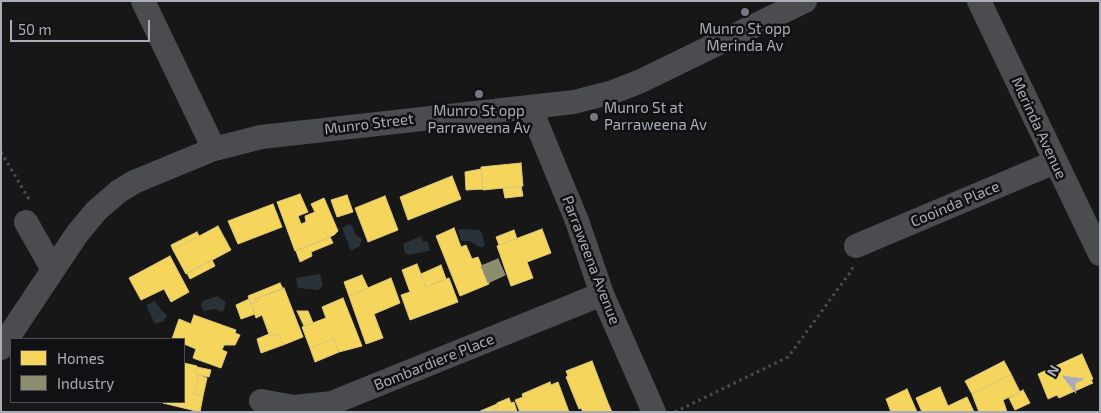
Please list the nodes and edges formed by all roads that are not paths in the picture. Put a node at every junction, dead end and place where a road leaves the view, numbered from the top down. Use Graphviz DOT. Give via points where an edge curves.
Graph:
graph roads {
  1 [pos="143,1"];
  2 [pos="805,1"];
  3 [pos="979,1"];
  4 [pos="530,107"];
  5 [pos="214,150"];
  6 [pos="1054,162"];
  7 [pos="26,222"];
  8 [pos="856,246"];
  9 [pos="1100,254"];
  10 [pos="52,268"];
  11 [pos="602,294"];
  12 [pos="1,348"];
  13 [pos="261,402"];
  14 [pos="654,412"];
  1 -- 5 [label="street"];
  2 -- 4 [label="street, Munro Street" via="613,92 574,102"];
  3 -- 6 [label="street, Merinda Avenue"];
  4 -- 5 [label="street, Munro Street" via="261,136"];
  4 -- 11 [label="street, Parraweena Avenue" via="577,221"];
  5 -- 10 [label="street, Munro Street" via="134,182 118,192 96,211"];
  6 -- 8 [label="street, Cooinda Place"];
  6 -- 9 [label="street, Merinda Avenue"];
  7 -- 10 [label="street"];
  10 -- 12 [label="street, Munro Street"];
  11 -- 13 [label="street, Bombardiere Place" via="332,403 294,407"];
  11 -- 14 [label="street, Parraweena Avenue"];
}
